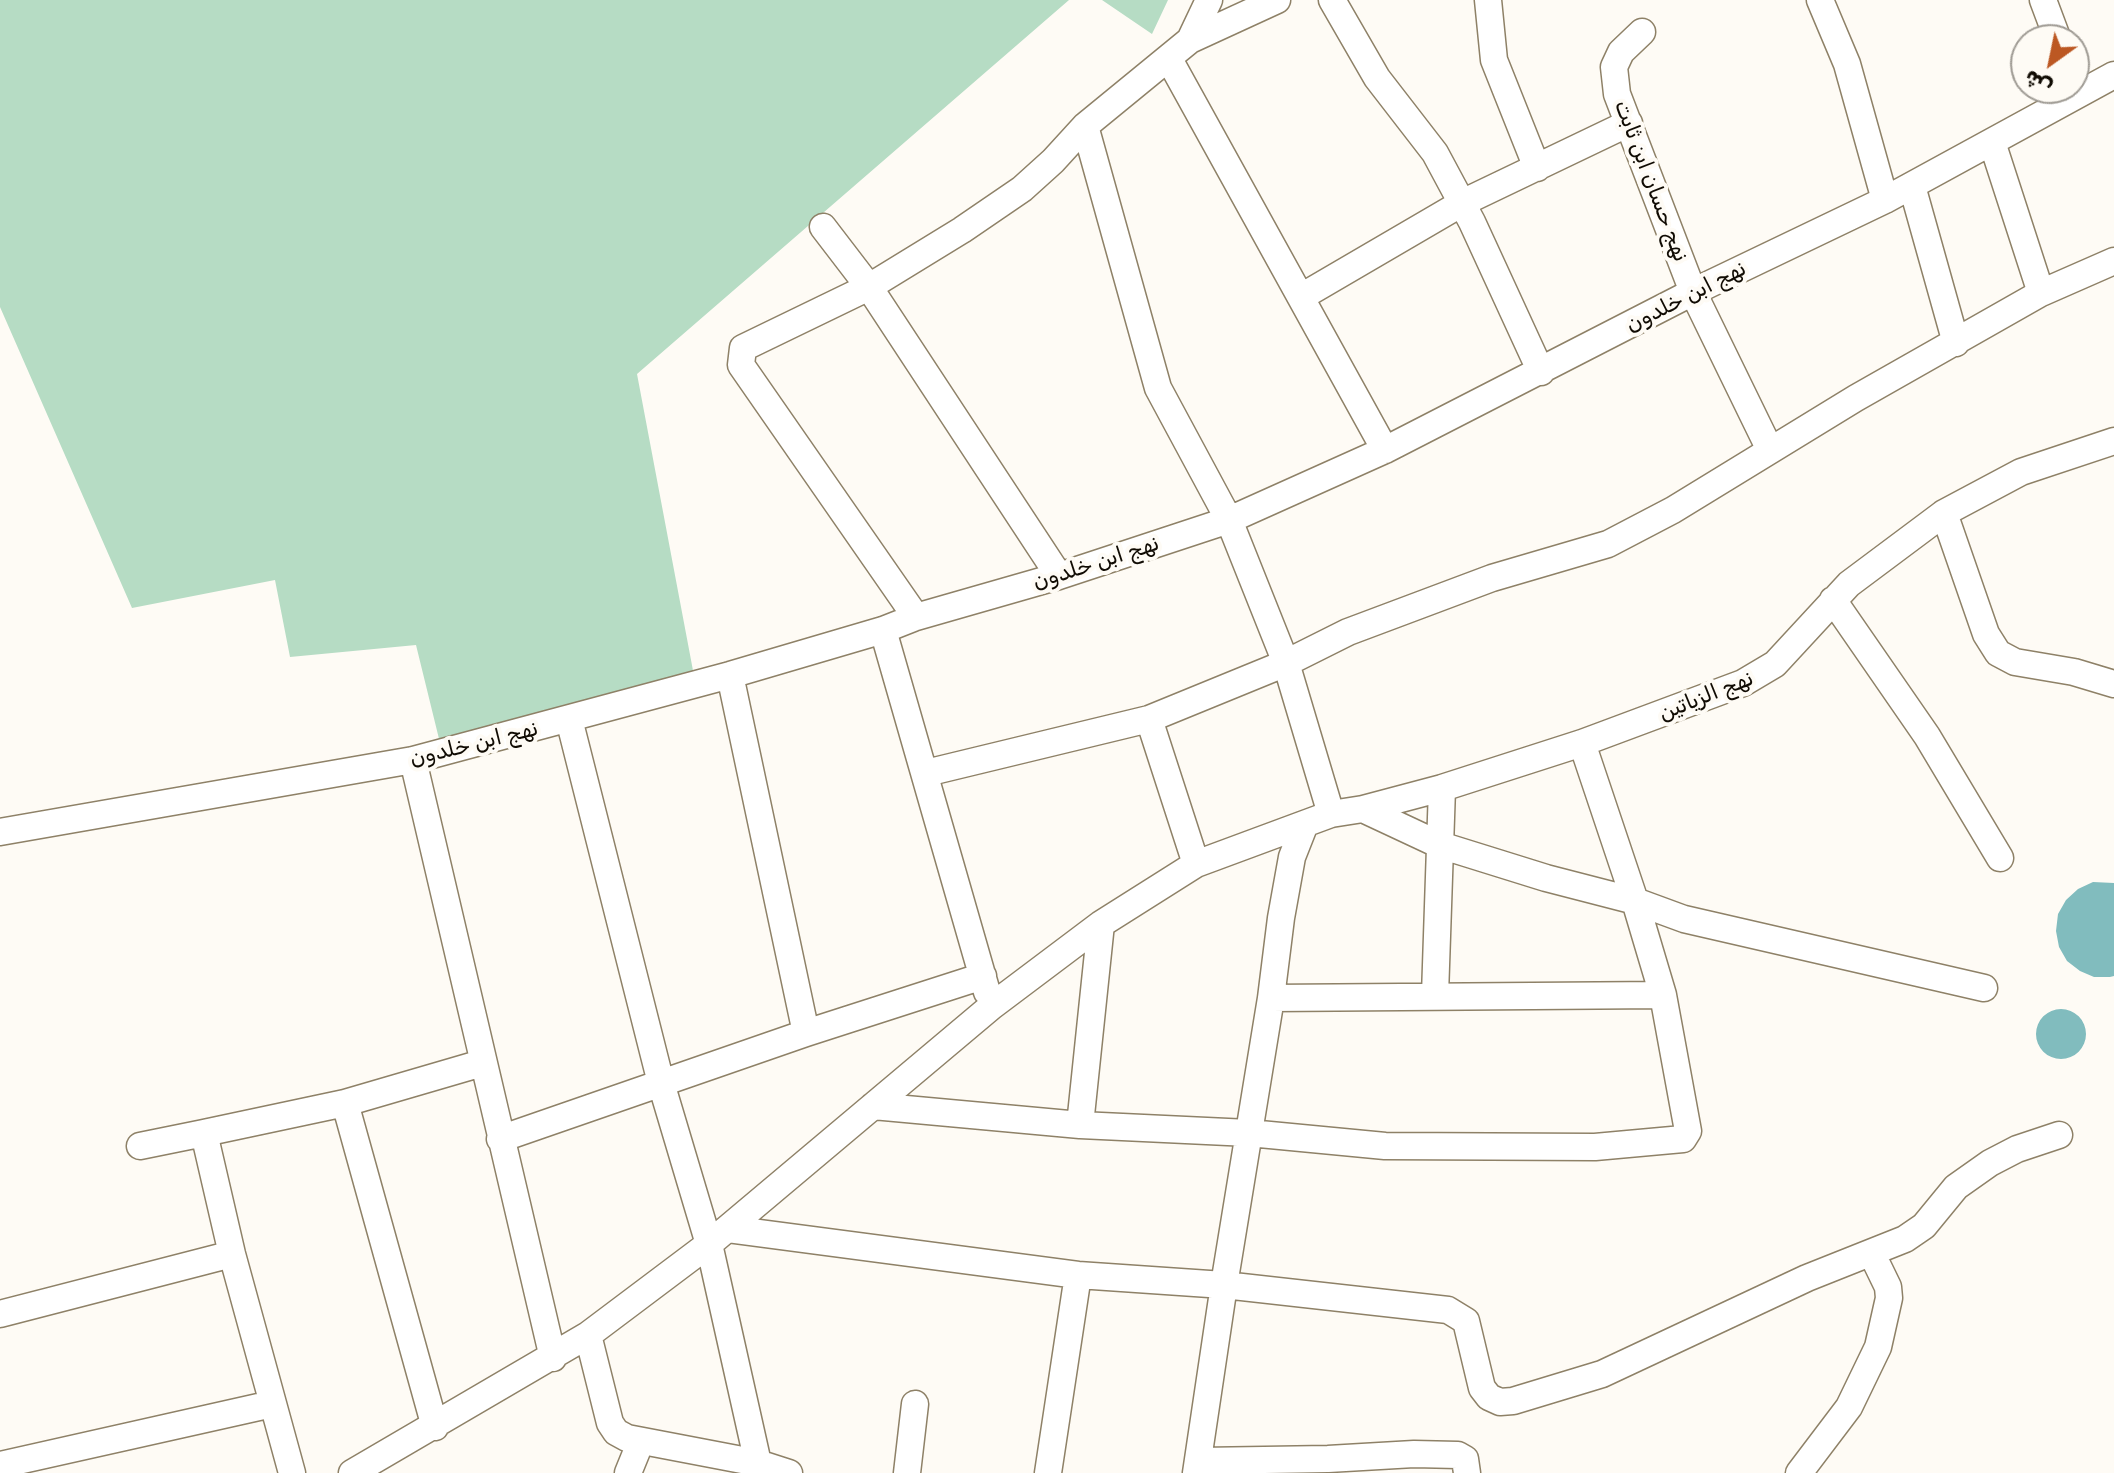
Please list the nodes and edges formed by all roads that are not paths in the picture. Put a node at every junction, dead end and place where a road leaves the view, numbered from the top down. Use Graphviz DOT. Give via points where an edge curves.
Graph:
graph roads {
  1 [pos="1209,0"];
  2 [pos="1277,0"];
  3 [pos="1332,0"];
  4 [pos="1488,0"];
  5 [pos="1820,0"];
  6 [pos="2043,0"];
  7 [pos="2052,24"];
  8 [pos="1642,32"];
  9 [pos="1190,40"];
  10 [pos="1169,59"];
  11 [pos="2113,78"];
  12 [pos="2090,84"];
  13 [pos="2050,104"];
  14 [pos="1629,123"];
  15 [pos="1085,126"];
  16 [pos="1992,142"];
  17 [pos="1537,168"];
  18 [pos="1912,186"];
  19 [pos="1885,200"];
  20 [pos="1462,203"];
  21 [pos="823,227"];
  22 [pos="2114,261"];
  23 [pos="869,287"];
  24 [pos="1693,292"];
  25 [pos="2041,293"];
  26 [pos="1301,297"];
  27 [pos="1956,343"];
  28 [pos="1541,372"];
  29 [pos="2114,441"];
  30 [pos="1385,450"];
  31 [pos="1770,450"];
  32 [pos="1944,513"];
  33 [pos="1229,520"];
  34 [pos="1059,576"];
  35 [pos="1833,600"];
  36 [pos="916,617"];
  37 [pos="883,630"];
  38 [pos="1286,663"];
  39 [pos="730,675"];
  40 [pos="2114,684"];
  41 [pos="569,719"];
  42 [pos="1149,719"];
  43 [pos="1582,743"];
  44 [pos="413,760"];
  45 [pos="926,773"];
  46 [pos="1442,788"];
  47 [pos="1363,809"];
  48 [pos="1331,814"];
  49 [pos="1305,824"];
  50 [pos="0,832"];
  51 [pos="1440,845"];
  52 [pos="2000,858"];
  53 [pos="1196,864"];
  54 [pos="1635,901"];
  55 [pos="1101,924"];
  56 [pos="983,976"];
  57 [pos="1984,988"];
  58 [pos="1435,995"];
  59 [pos="1663,995"];
  60 [pos="1271,998"];
  61 [pos="992,1006"];
  62 [pos="806,1033"];
  63 [pos="482,1063"];
  64 [pos="661,1083"];
  65 [pos="345,1103"];
  66 [pos="873,1106"];
  67 [pos="1080,1125"];
  68 [pos="204,1133"];
  69 [pos="1249,1133"];
  70 [pos="2059,1135"];
  71 [pos="500,1139"];
  72 [pos="140,1146"];
  73 [pos="718,1236"];
  74 [pos="232,1254"];
  75 [pos="1872,1254"];
  76 [pos="1078,1275"];
  77 [pos="1224,1285"];
  78 [pos="0,1314"];
  79 [pos="588,1335"];
  80 [pos="553,1358"];
  81 [pos="272,1404"];
  82 [pos="915,1404"];
  83 [pos="435,1427"];
  84 [pos="641,1441"];
  85 [pos="0,1465"];
  86 [pos="1198,1467"];
  87 [pos="758,1468"];
  88 [pos="292,1473"];
  89 [pos="352,1473"];
  90 [pos="628,1473"];
  91 [pos="789,1473"];
  92 [pos="907,1473"];
  93 [pos="1048,1473"];
  94 [pos="1467,1473"];
  95 [pos="1799,1473"];
  1 -- 9 [label="street"];
  2 -- 9 [label="street"];
  3 -- 20 [label="street" via="1377,78 1435,153"];
  4 -- 17 [label="street" via="1494,60"];
  5 -- 19 [label="street" via="1847,64"];
  6 -- 7 [label="street"];
  8 -- 14 [label="street, نهج حسان ابن ثابت" via="1614,67 1617,94"];
  9 -- 10 [label="street"];
  10 -- 15 [label="street"];
  10 -- 26 [label="street"];
  11 -- 12 [label="street, نهج ابن خلدون"];
  13 -- 16 [label="street, نهج ابن خلدون"];
  14 -- 17 [label="street"];
  14 -- 24 [label="street, نهج حسان ابن ثابت"];
  15 -- 23 [label="street" via="1022,189"];
  15 -- 33 [label="street" via="1158,388"];
  16 -- 18 [label="street, نهج ابن خلدون"];
  16 -- 25 [label="street"];
  17 -- 20 [label="street"];
  18 -- 19 [label="street, نهج ابن خلدون"];
  18 -- 27 [label="street"];
  19 -- 24 [label="street, نهج ابن خلدون"];
  20 -- 26 [label="street"];
  20 -- 28 [label="street"];
  21 -- 23 [label="street"];
  22 -- 25 [label="street"];
  23 -- 34 [label="street"];
  23 -- 36 [label="street" via="749,343 741,365"];
  24 -- 28 [label="street, نهج ابن خلدون"];
  24 -- 31 [label="street, نهج حسان ابن ثابت"];
  25 -- 27 [label="street"];
  26 -- 30 [label="street"];
  27 -- 31 [label="street"];
  28 -- 30 [label="street, نهج ابن خلدون"];
  29 -- 32 [label="street, نهج الزياتين" via="2021,472"];
  30 -- 33 [label="street, نهج ابن خلدون"];
  31 -- 38 [label="street" via="1608,544 1492,578 1348,632"];
  32 -- 35 [label="street, نهج الزياتين"];
  32 -- 40 [label="street" via="1986,634 1998,653 2015,662"];
  33 -- 34 [label="street, نهج ابن خلدون"];
  33 -- 38 [label="street"];
  34 -- 36 [label="street, نهج ابن خلدون"];
  35 -- 43 [label="street, نهج الزياتين" via="1761,674"];
  35 -- 52 [label="street" via="1927,736"];
  36 -- 37 [label="street, نهج ابن خلدون"];
  37 -- 39 [label="street, نهج ابن خلدون"];
  37 -- 45 [label="street"];
  38 -- 42 [label="street"];
  38 -- 48 [label="street"];
  39 -- 41 [label="street, نهج ابن خلدون"];
  39 -- 62 [label="street"];
  41 -- 44 [label="street, نهج ابن خلدون"];
  41 -- 64 [label="street"];
  42 -- 45 [label="street"];
  42 -- 53 [label="street"];
  43 -- 46 [label="street, نهج الزياتين"];
  43 -- 54 [label="street"];
  44 -- 50 [label="street, نهج ابن خلدون"];
  44 -- 63 [label="street"];
  45 -- 56 [label="street"];
  46 -- 47 [label="street, نهج الزياتين"];
  46 -- 51 [label="street"];
  47 -- 48 [label="street, نهج الزياتين"];
  47 -- 51 [label="street"];
  48 -- 49 [label="street, نهج الزياتين"];
  49 -- 53 [label="street, نهج الزياتين"];
  49 -- 60 [label="street" via="1292,857"];
  51 -- 54 [label="street"];
  51 -- 58 [label="street"];
  53 -- 55 [label="street, نهج الزياتين"];
  54 -- 57 [label="street" via="1684,919"];
  54 -- 59 [label="street"];
  55 -- 61 [label="street, نهج الزياتين"];
  55 -- 67 [label="street"];
  56 -- 61 [label="street"];
  56 -- 62 [label="street"];
  58 -- 59 [label="street"];
  58 -- 60 [label="street"];
  59 -- 69 [label="street" via="1688,1131 1683,1139 1595,1147 1385,1146"];
  60 -- 69 [label="street"];
  61 -- 66 [label="street, نهج الزياتين"];
  62 -- 64 [label="street"];
  63 -- 65 [label="street"];
  63 -- 71 [label="street"];
  64 -- 71 [label="street"];
  64 -- 73 [label="street"];
  65 -- 68 [label="street"];
  65 -- 83 [label="street"];
  66 -- 67 [label="street"];
  66 -- 73 [label="street, نهج الزياتين"];
  67 -- 69 [label="street"];
  68 -- 72 [label="street"];
  68 -- 74 [label="street"];
  69 -- 77 [label="street"];
  70 -- 75 [label="street" via="1990,1163 1956,1187 1924,1226"];
  71 -- 80 [label="street"];
  73 -- 76 [label="street"];
  73 -- 79 [label="street, نهج الزياتين"];
  73 -- 87 [label="street"];
  74 -- 78 [label="street"];
  74 -- 81 [label="street"];
  75 -- 77 [label="street" via="1807,1278 1602,1374 1500,1402 1482,1388 1466,1321 1448,1310"];
  75 -- 95 [label="street" via="1889,1298 1878,1347 1849,1407"];
  76 -- 77 [label="street"];
  76 -- 93 [label="street"];
  77 -- 86 [label="street"];
  79 -- 80 [label="street, نهج الزياتين"];
  79 -- 84 [label="street" via="610,1423 616,1432"];
  80 -- 83 [label="street, نهج الزياتين"];
  81 -- 85 [label="street"];
  81 -- 88 [label="street"];
  82 -- 92 [label="street"];
  83 -- 89 [label="street, نهج الزياتين"];
  84 -- 87 [label="street"];
  84 -- 90 [label="street"];
  86 -- 94 [label="street" via="1450,1455 1463,1458"];
  87 -- 91 [label="street"];
}
